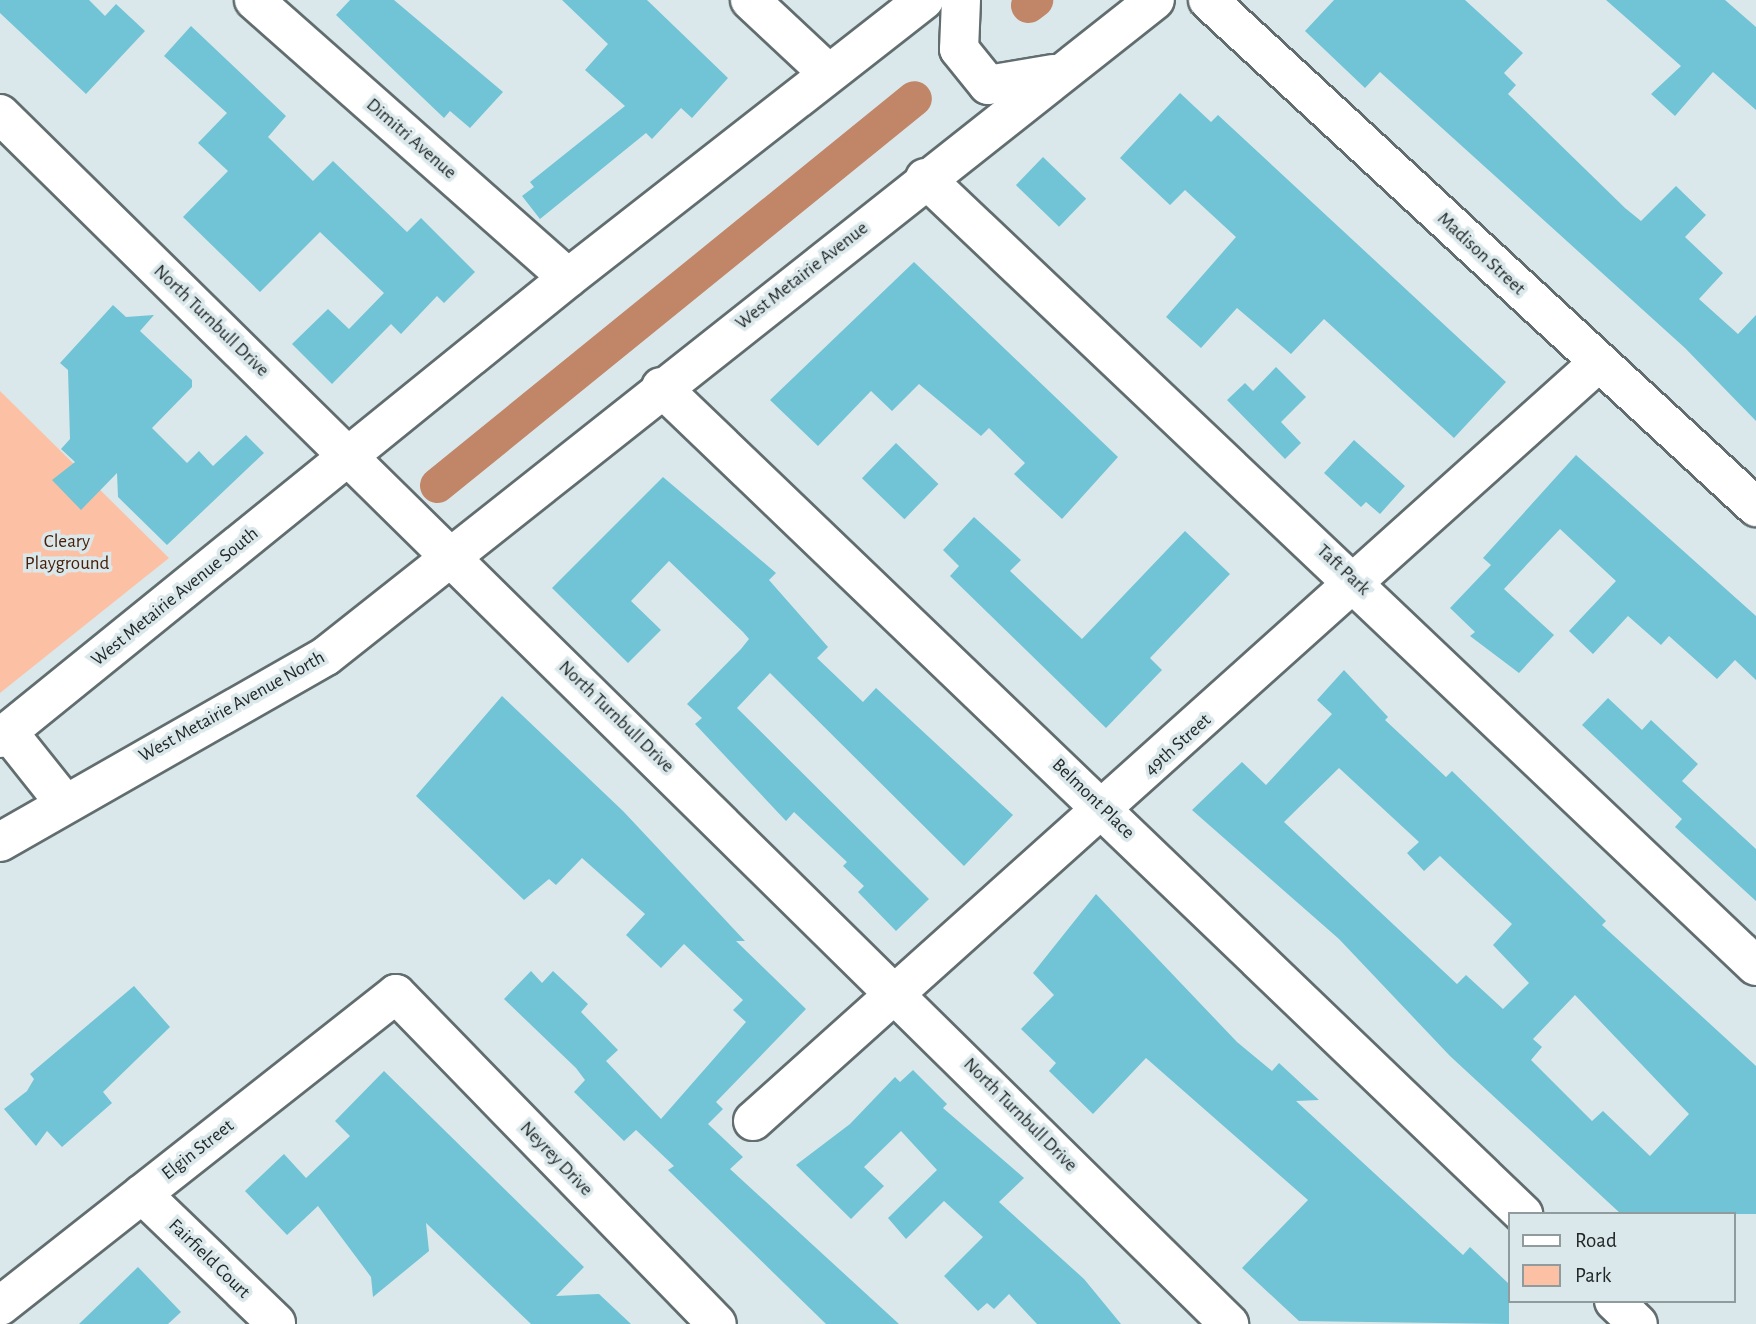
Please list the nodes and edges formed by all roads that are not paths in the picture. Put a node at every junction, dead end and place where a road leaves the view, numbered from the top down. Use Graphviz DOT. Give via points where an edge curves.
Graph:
graph roads {
  1 [pos="254,0"];
  2 [pos="750,0"];
  3 [pos="924,0"];
  4 [pos="961,0"];
  5 [pos="1155,0"];
  6 [pos="1208,0"];
  7 [pos="1064,71"];
  8 [pos="828,74"];
  9 [pos="0,114"];
  10 [pos="925,178"];
  11 [pos="568,278"];
  12 [pos="1598,363"];
  13 [pos="661,387"];
  14 [pos="350,457"];
  15 [pos="1756,507"];
  16 [pos="451,555"];
  17 [pos="1357,582"];
  18 [pos="4,735"];
  19 [pos="63,801"];
  20 [pos="1105,811"];
  21 [pos="0,842"];
  22 [pos="1756,966"];
  23 [pos="396,994"];
  24 [pos="900,994"];
  25 [pos="753,1121"];
  26 [pos="142,1194"];
  27 [pos="1522,1212"];
  28 [pos="1616,1303"];
  29 [pos="0,1306"];
  30 [pos="276,1323"];
  31 [pos="717,1324"];
  32 [pos="1229,1324"];
  33 [pos="1638,1324"];
  1 -- 11 [label="street, Dimitri Avenue"];
  2 -- 8 [label="street"];
  3 -- 8 [label="street"];
  4 -- 7 [label="street" via="959,49 988,85 1017,85"];
  5 -- 7 [label="street, West Metairie Avenue"];
  6 -- 12 [label="street, Madison Street"];
  7 -- 10 [label="street, West Metairie Avenue"];
  8 -- 11 [label="street"];
  9 -- 14 [label="street, North Turnbull Drive"];
  10 -- 13 [label="street, West Metairie Avenue"];
  10 -- 17 [label="street, Taft Park"];
  11 -- 14 [label="street"];
  12 -- 15 [label="street, Madison Street"];
  12 -- 17 [label="street, 49th Street"];
  13 -- 16 [label="street, West Metairie Avenue"];
  13 -- 20 [label="street, Belmont Place"];
  14 -- 16 [label="street, North Turnbull Drive"];
  14 -- 18 [label="street, West Metairie Avenue South"];
  16 -- 19 [label="street, West Metairie Avenue North" via="326,656"];
  16 -- 24 [label="street, North Turnbull Drive"];
  17 -- 20 [label="street, 49th Street"];
  17 -- 22 [label="street, Taft Park"];
  18 -- 19 [label="street"];
  19 -- 21 [label="street, West Metairie Avenue North"];
  20 -- 24 [label="street, 49th Street"];
  20 -- 27 [label="street, Belmont Place"];
  23 -- 26 [label="street, Elgin Street"];
  23 -- 31 [label="street, Neyrey Drive"];
  24 -- 25 [label="street, 49th Street"];
  24 -- 32 [label="street, North Turnbull Drive"];
  26 -- 29 [label="street, Elgin Street"];
  26 -- 30 [label="street, Fairfield Court"];
  28 -- 33 [label="street"];
}
